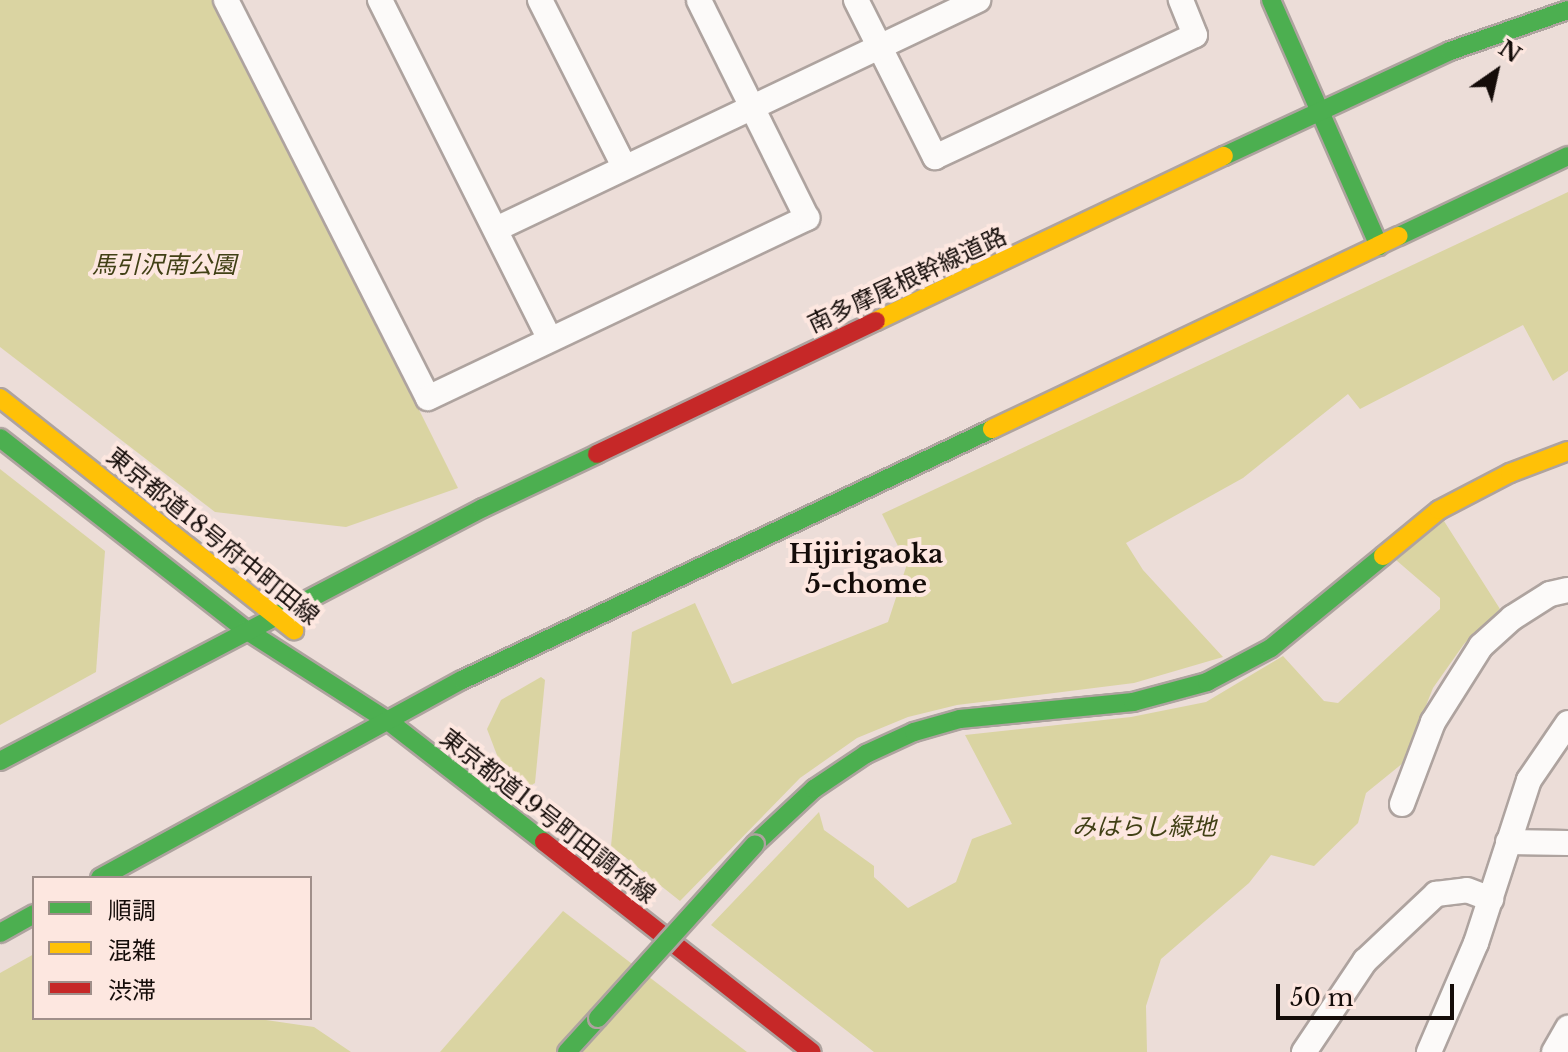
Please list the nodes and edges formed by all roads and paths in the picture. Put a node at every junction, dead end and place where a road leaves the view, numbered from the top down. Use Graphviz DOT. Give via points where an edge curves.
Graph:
graph roads {
  1 [pos="226,0"];
  2 [pos="380,0"];
  3 [pos="540,0"];
  4 [pos="699,0"];
  5 [pos="856,0"];
  6 [pos="978,0"];
  7 [pos="1181,0"];
  8 [pos="1271,0"];
  9 [pos="1568,10"];
  10 [pos="880,48"];
  11 [pos="751,108"];
  12 [pos="1319,111"];
  13 [pos="1568,156"];
  14 [pos="624,166"];
  15 [pos="496,229"];
  16 [pos="1379,246"];
  17 [pos="550,339"];
  18 [pos="0,398"];
  19 [pos="0,438"];
  20 [pos="1568,451"];
  21 [pos="1568,590"];
  22 [pos="277,613"];
  23 [pos="246,630"];
  24 [pos="388,721"];
  25 [pos="1568,723"];
  26 [pos="0,761"];
  27 [pos="1402,804"];
  28 [pos="1508,842"];
  29 [pos="1568,843"];
  30 [pos="104,876"];
  31 [pos="1491,899"];
  32 [pos="32,915"];
  33 [pos="0,933"];
  34 [pos="1568,1028"];
  35 [pos="567,1052"];
  36 [pos="812,1052"];
  37 [pos="1304,1052"];
  38 [pos="1429,1052"];
  39 [pos="1554,1052"];
  1 -- 17 [label="street" via="428,398"];
  2 -- 15 [label="street"];
  3 -- 14 [label="street"];
  4 -- 11 [label="street"];
  5 -- 10 [label="street"];
  6 -- 10 [label="street"];
  7 -- 10 [label="street" via="1195,35 935,157"];
  8 -- 12 [label="main road"];
  9 -- 12 [label="main road, 南多摩尾根幹線道路" via="1450,51"];
  10 -- 11 [label="street"];
  11 -- 14 [label="street"];
  11 -- 17 [label="street" via="807,218"];
  12 -- 16 [label="main road"];
  12 -- 22 [label="main road, 南多摩尾根幹線道路" via="498,501"];
  13 -- 16 [label="main road"];
  14 -- 15 [label="street"];
  15 -- 17 [label="street"];
  16 -- 24 [label="main road" via="662,584"];
  18 -- 22 [label="main road, 東京都道18号府中町田線"];
  19 -- 23 [label="main road"];
  20 -- 35 [label="main road, bridge" via="1510,473 1439,510 1271,648 1207,682 1133,702 960,719 866,754 814,789 755,844"];
  21 -- 27 [label="street" via="1550,594 1512,618 1481,646 1433,722"];
  22 -- 23 [label="main road, 南多摩尾根幹線道路"];
  22 -- 24 [label="main road, 東京都道18号府中町田線"];
  23 -- 24 [label="main road, 東京都道19号町田調布線"];
  23 -- 26 [label="main road, 南多摩尾根幹線道路"];
  24 -- 30 [label="main road"];
  24 -- 36 [label="main road, 東京都道19号町田調布線"];
  25 -- 28 [label="street" via="1529,780"];
  28 -- 29 [label="street"];
  28 -- 31 [label="street"];
  31 -- 37 [label="street" via="1467,890 1436,894 1365,961"];
  31 -- 38 [label="street"];
  32 -- 33 [label="main road"];
  34 -- 39 [label="street"];
}
